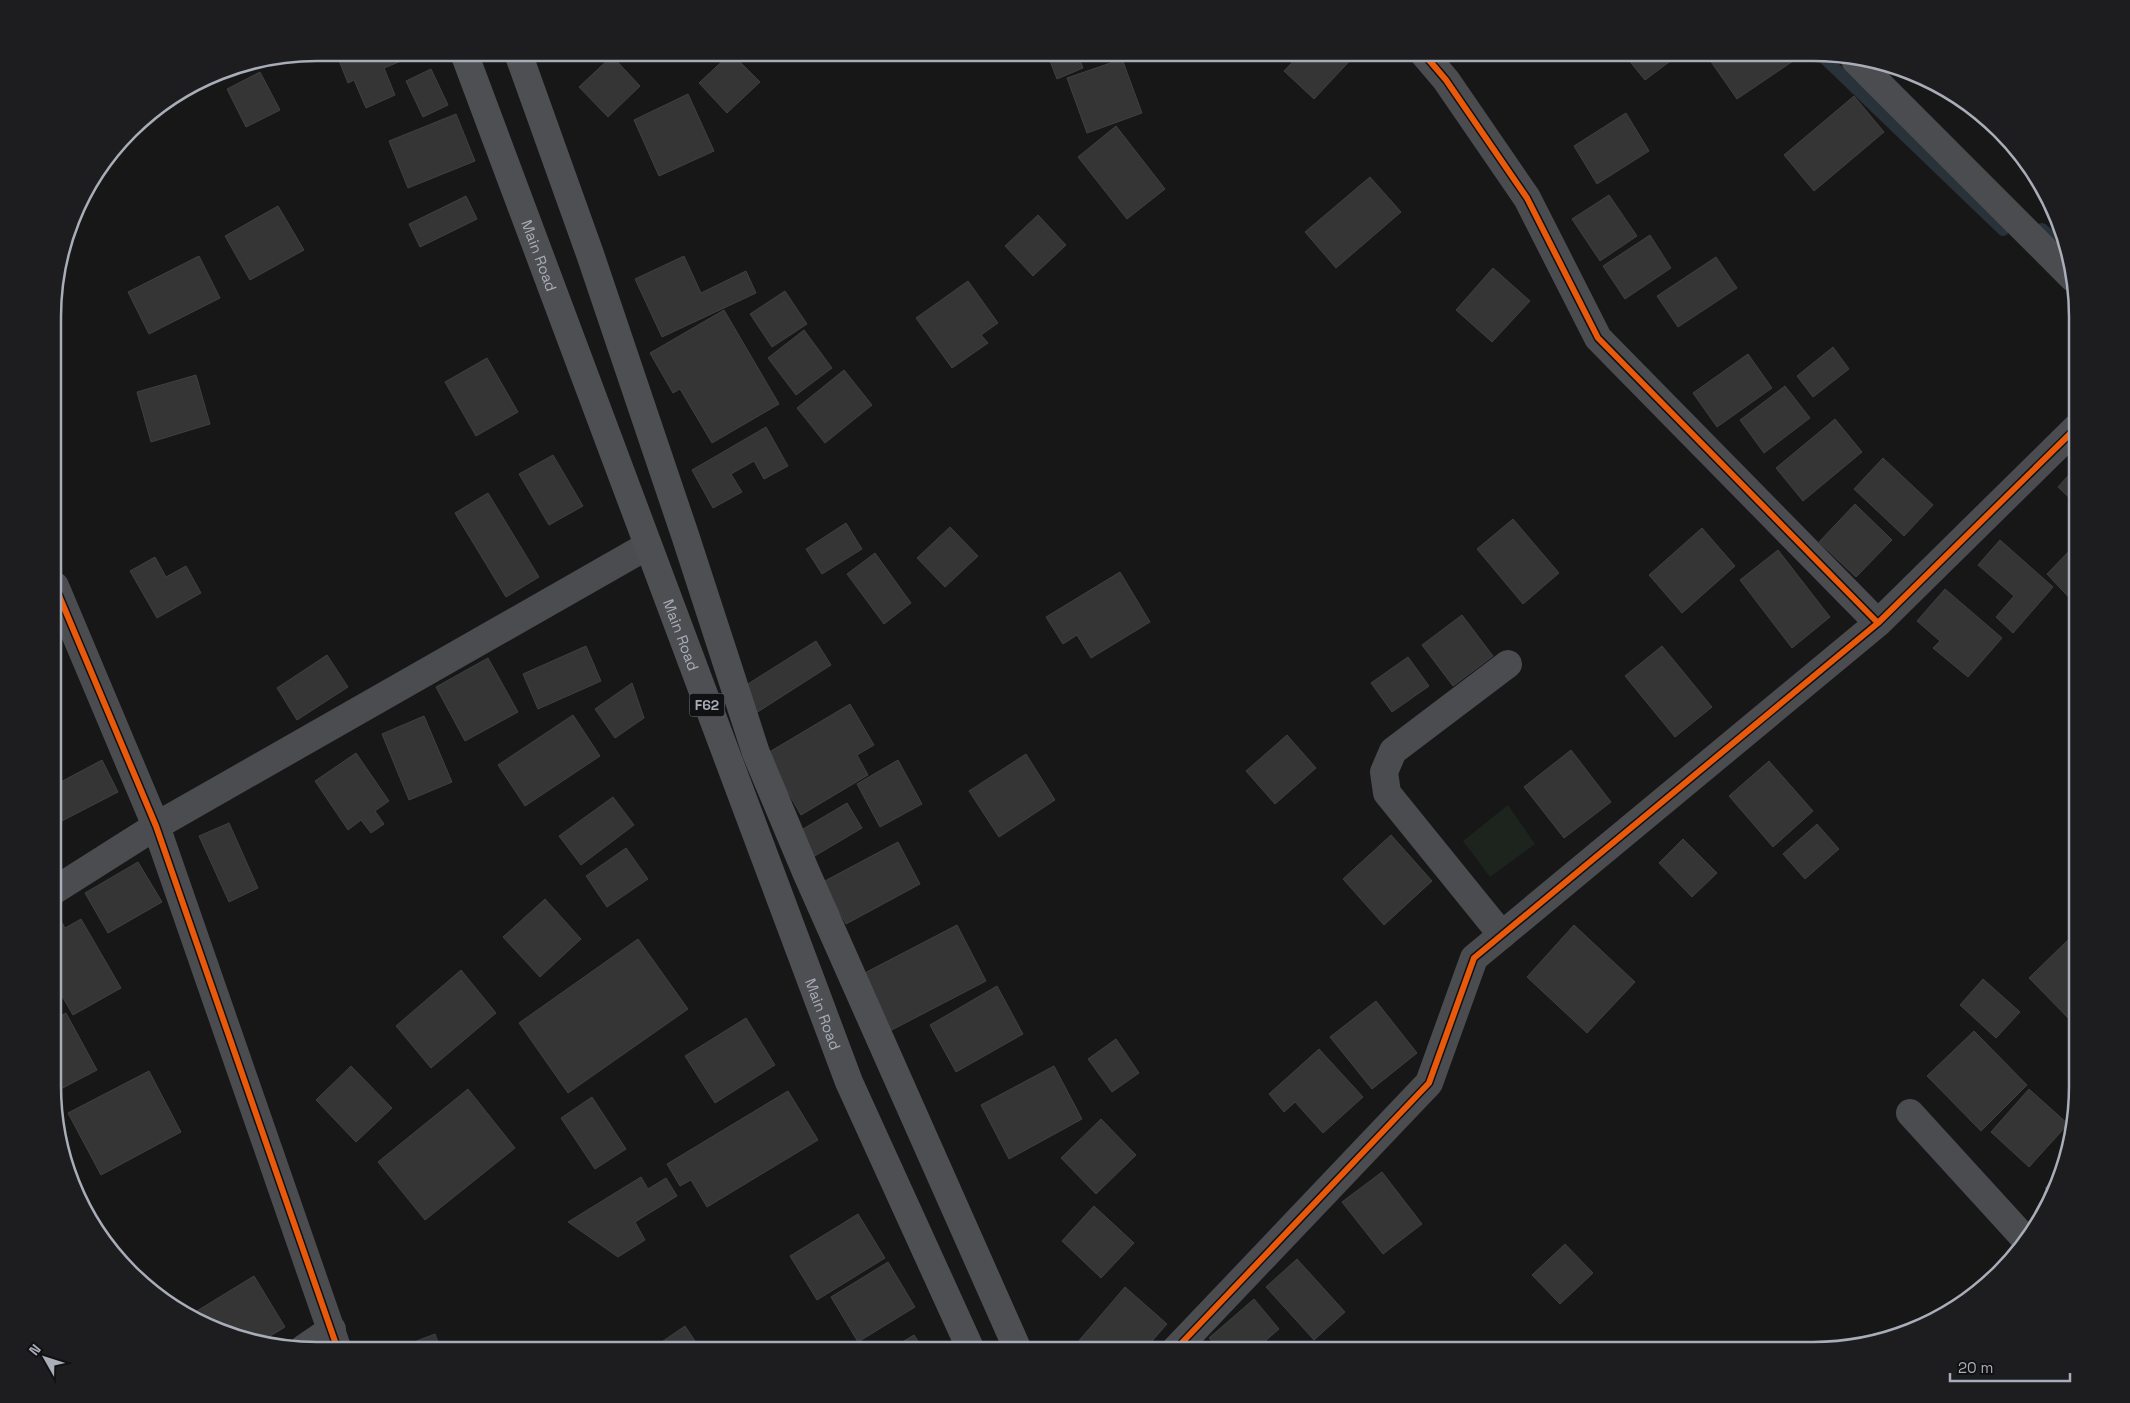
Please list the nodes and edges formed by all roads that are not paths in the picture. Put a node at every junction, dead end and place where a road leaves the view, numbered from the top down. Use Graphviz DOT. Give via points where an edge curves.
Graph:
graph roads {
  1 [pos="467,61"];
  2 [pos="521,61"];
  3 [pos="1430,61"];
  4 [pos="1861,66"];
  5 [pos="2064,269"];
  6 [pos="2069,436"];
  7 [pos="647,546"];
  8 [pos="61,600"];
  9 [pos="1878,623"];
  10 [pos="1508,664"];
  11 [pos="156,826"];
  12 [pos="61,886"];
  13 [pos="1502,935"];
  14 [pos="1910,1113"];
  15 [pos="2021,1235"];
  16 [pos="335,1340"];
  17 [pos="967,1342"];
  18 [pos="1014,1342"];
  19 [pos="1183,1342"];
  1 -- 7 [label="main road, Main Road / F62"];
  2 -- 18 [label="main road, F62" via="597,273 756,752"];
  3 -- 9 [label="street" via="1527,198 1598,338"];
  4 -- 5 [label="street"];
  6 -- 9 [label="street"];
  7 -- 11 [label="street"];
  7 -- 17 [label="main road, Main Road / F62" via="849,1082"];
  8 -- 11 [label="street"];
  9 -- 13 [label="street"];
  10 -- 13 [label="street" via="1393,751 1384,772 1387,793"];
  11 -- 12 [label="street"];
  11 -- 16 [label="street"];
  13 -- 19 [label="street" via="1474,958 1428,1083"];
  14 -- 15 [label="street"];
}
